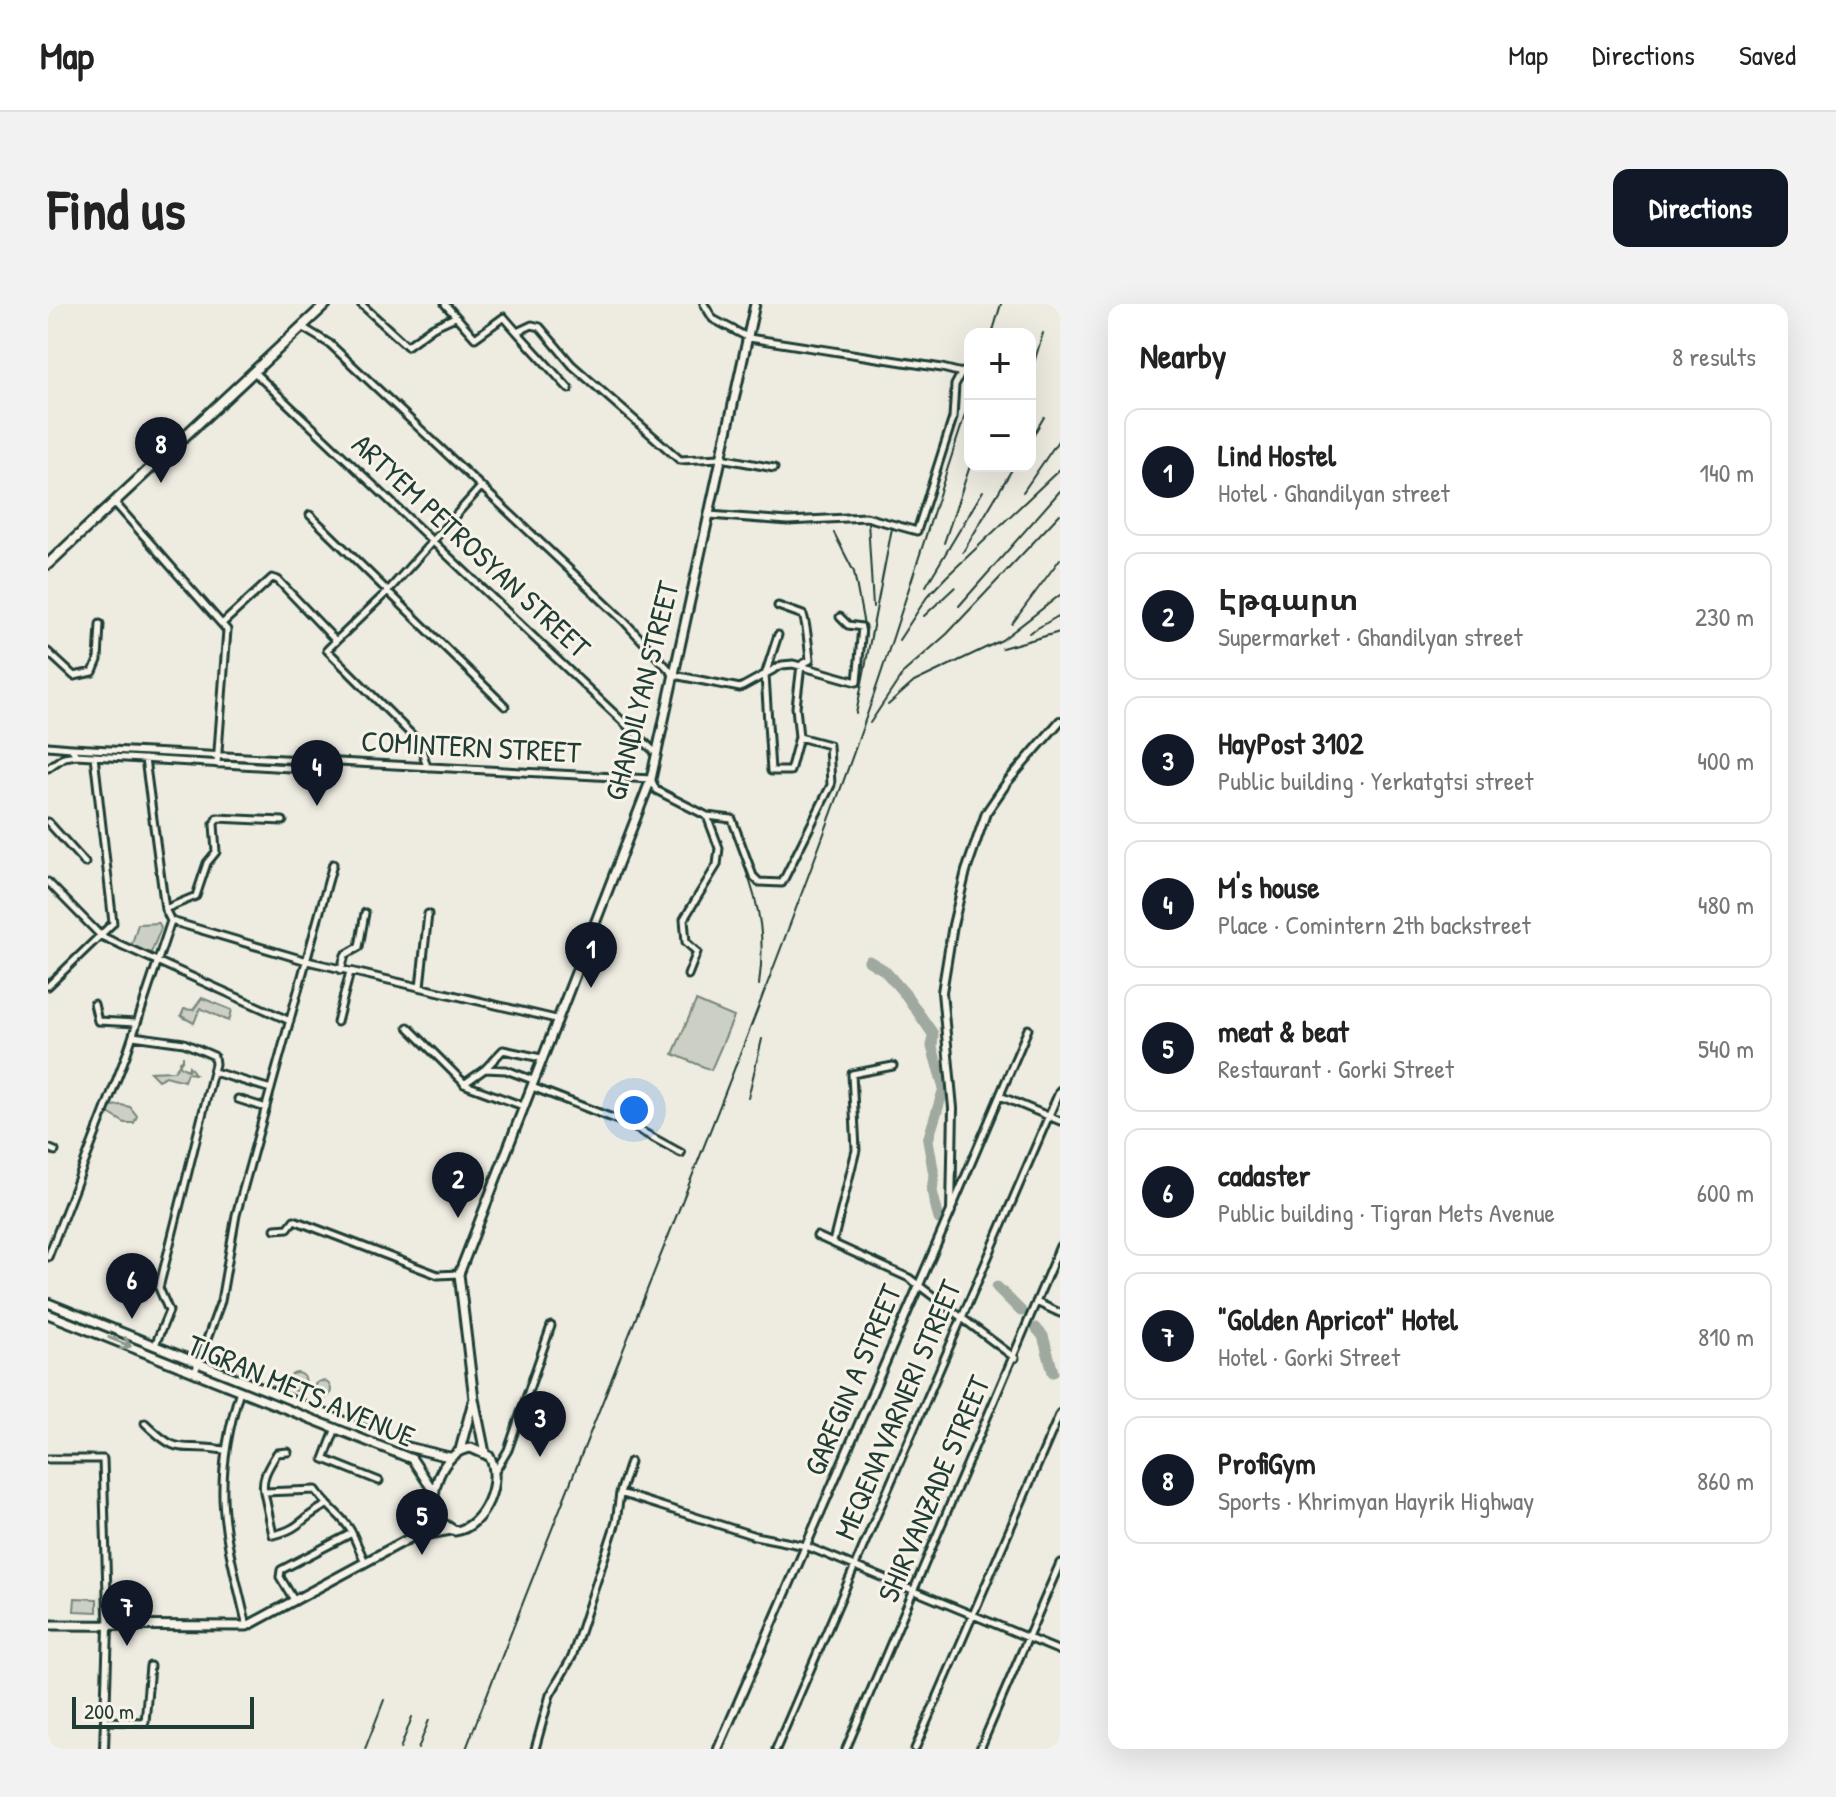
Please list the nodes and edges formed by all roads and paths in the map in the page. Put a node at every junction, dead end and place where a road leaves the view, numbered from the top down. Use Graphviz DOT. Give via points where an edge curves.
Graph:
graph roads {
  1 [pos="326,304"];
  2 [pos="361,304"];
  3 [pos="445,304"];
  4 [pos="704,304"];
  5 [pos="755,304"];
  6 [pos="455,317"];
  7 [pos="302,327"];
  8 [pos="517,332"];
  9 [pos="749,338"];
  10 [pos="254,372"];
  11 [pos="962,372"];
  12 [pos="569,389"];
  13 [pos="721,458"];
  14 [pos="774,468"];
  15 [pos="480,488"];
  16 [pos="114,502"];
  17 [pos="310,515"];
  18 [pos="708,515"];
  19 [pos="434,539"];
  20 [pos="48,564"];
  21 [pos="388,591"];
  22 [pos="778,606"];
  23 [pos="840,617"];
  24 [pos="224,622"];
  25 [pos="100,624"];
  26 [pos="778,635"];
  27 [pos="336,641"];
  28 [pos="48,652"];
  29 [pos="801,665"];
  30 [pos="674,675"];
  31 [pos="765,675"];
  32 [pos="505,706"];
  33 [pos="1060,721"];
  34 [pos="799,737"];
  35 [pos="48,746"];
  36 [pos="71,748"];
  37 [pos="657,754"];
  38 [pos="76,755"];
  39 [pos="94,756"];
  40 [pos="218,756"];
  41 [pos="145,759"];
  42 [pos="311,763"];
  43 [pos="217,764"];
  44 [pos="427,767"];
  45 [pos="48,768"];
  46 [pos="651,779"];
  47 [pos="707,816"];
  48 [pos="283,821"];
  49 [pos="48,822"];
  50 [pos="85,863"];
  51 [pos="333,864"];
  52 [pos="48,882"];
  53 [pos="165,909"];
  54 [pos="365,913"];
  55 [pos="428,914"];
  56 [pos="171,921"];
  57 [pos="101,936"];
  58 [pos="307,961"];
  59 [pos="157,962"];
  60 [pos="341,970"];
  61 [pos="350,972"];
  62 [pos="688,975"];
  63 [pos="48,986"];
  64 [pos="420,987"];
  65 [pos="94,1004"];
  66 [pos="556,1019"];
  67 [pos="290,1021"];
  68 [pos="337,1022"];
  69 [pos="137,1023"];
  70 [pos="408,1027"];
  71 [pos="1028,1029"];
  72 [pos="133,1036"];
  73 [pos="541,1058"];
  74 [pos="893,1066"];
  75 [pos="485,1069"];
  76 [pos="214,1072"];
  77 [pos="532,1083"];
  78 [pos="464,1084"];
  79 [pos="271,1089"];
  80 [pos="1060,1090"];
  81 [pos="1000,1096"];
  82 [pos="238,1099"];
  83 [pos="523,1106"];
  84 [pos="266,1108"];
  85 [pos="1048,1116"];
  86 [pos="1060,1121"];
  87 [pos="48,1148"];
  88 [pos="55,1151"];
  89 [pos="681,1153"];
  90 [pos="951,1211"];
  91 [pos="275,1229"];
  92 [pos="817,1236"];
  93 [pos="833,1242"];
  94 [pos="1060,1246"];
  95 [pos="48,1257"];
  96 [pos="459,1274"];
  97 [pos="917,1286"];
  98 [pos="1036,1302"];
  99 [pos="48,1303"];
  100 [pos="1060,1313"];
  101 [pos="48,1314"];
  102 [pos="961,1320"];
  103 [pos="551,1326"];
  104 [pos="155,1345"];
  105 [pos="1015,1358"];
  106 [pos="198,1363"];
  107 [pos="195,1372"];
  108 [pos="240,1390"];
  109 [pos="474,1399"];
  110 [pos="1060,1413"];
  111 [pos="145,1423"];
  112 [pos="336,1428"];
  113 [pos="224,1450"];
  114 [pos="460,1450"];
  115 [pos="288,1452"];
  116 [pos="485,1453"];
  117 [pos="449,1457"];
  118 [pos="48,1459"];
  119 [pos="630,1462"];
  120 [pos="496,1470"];
  121 [pos="379,1481"];
  122 [pos="264,1492"];
  123 [pos="434,1492"];
  124 [pos="620,1493"];
  125 [pos="326,1505"];
  126 [pos="434,1511"];
  127 [pos="451,1530"];
  128 [pos="352,1533"];
  129 [pos="413,1537"];
  130 [pos="806,1546"];
  131 [pos="365,1563"];
  132 [pos="1060,1563"];
  133 [pos="855,1565"];
  134 [pos="913,1591"];
  135 [pos="294,1600"];
  136 [pos="972,1615"];
  137 [pos="48,1625"];
  138 [pos="247,1626"];
  139 [pos="108,1628"];
  140 [pos="1028,1638"];
  141 [pos="1060,1651"];
  142 [pos="150,1666"];
  143 [pos="105,1721"];
  144 [pos="104,1749"];
  145 [pos="535,1749"];
  146 [pos="718,1749"];
  147 [pos="776,1749"];
  148 [pos="846,1749"];
  149 [pos="915,1749"];
  150 [pos="980,1749"];
  1 -- 7 [label="highway"];
  2 -- 6 [label="street" via="407,346"];
  3 -- 6 [label="street"];
  4 -- 9 [label="street" via="713,319"];
  5 -- 9 [label="main road, GHANDILYAN STREET"];
  6 -- 8 [label="street" via="475,338 504,317"];
  7 -- 10 [label="highway"];
  7 -- 15 [label="street" via="330,344"];
  8 -- 12 [label="street"];
  8 -- 13 [label="street" via="540,327 572,365 680,460"];
  9 -- 11 [label="street"];
  9 -- 13 [label="main road, GHANDILYAN STREET"];
  10 -- 16 [label="highway"];
  10 -- 19 [label="street, ARTYEM PETROSYAN STREET"];
  11 -- 18 [label="street" via="917,531 866,517 788,521"];
  13 -- 14 [label="street"];
  13 -- 18 [label="main road, GHANDILYAN STREET"];
  15 -- 19 [label="street"];
  15 -- 30 [label="street" via="624,621"];
  16 -- 20 [label="highway"];
  16 -- 24 [label="street"];
  17 -- 21 [label="street"];
  18 -- 30 [label="main road, GHANDILYAN STREET"];
  19 -- 21 [label="street"];
  19 -- 37 [label="street, ARTYEM PETROSYAN STREET"];
  21 -- 27 [label="street"];
  21 -- 32 [label="street"];
  22 -- 29 [label="street" via="803,615 806,622 810,660"];
  23 -- 29 [label="street" via="862,627 857,682"];
  24 -- 27 [label="street" via="272,578"];
  24 -- 40 [label="street"];
  25 -- 28 [label="street" via="93,672 74,676"];
  26 -- 31 [label="street"];
  27 -- 44 [label="street" via="327,650 420,743"];
  29 -- 31 [label="street" via="782,665"];
  29 -- 34 [label="street"];
  30 -- 31 [label="street" via="740,688"];
  30 -- 37 [label="main road, GHANDILYAN STREET"];
  31 -- 34 [label="street" via="771,771 790,771"];
  33 -- 90 [label="street" via="986,813 953,925 942,992 953,1108"];
  34 -- 47 [label="street" via="829,745 831,785 782,883 759,882 732,819"];
  35 -- 36 [label="street"];
  36 -- 38 [label="street"];
  36 -- 40 [label="street"];
  37 -- 46 [label="main road, GHANDILYAN STREET"];
  38 -- 39 [label="street, COMINTERN STREET"];
  38 -- 45 [label="street"];
  39 -- 41 [label="street, COMINTERN STREET"];
  39 -- 57 [label="street" via="113,923"];
  40 -- 42 [label="street"];
  40 -- 43 [label="street"];
  41 -- 43 [label="street, COMINTERN STREET"];
  41 -- 53 [label="street"];
  42 -- 43 [label="street, COMINTERN STREET" via="306,769"];
  42 -- 44 [label="street, COMINTERN STREET"];
  44 -- 46 [label="street, COMINTERN STREET"];
  46 -- 47 [label="street" via="656,790"];
  46 -- 66 [label="main road, GHANDILYAN STREET"];
  47 -- 62 [label="street" via="719,848 717,865 684,919 686,942 697,952"];
  48 -- 53 [label="street" via="217,818 216,852 196,896"];
  49 -- 50 [label="street"];
  51 -- 58 [label="street"];
  52 -- 57 [label="street"];
  53 -- 56 [label="street"];
  54 -- 60 [label="street" via="359,947 345,955"];
  55 -- 64 [label="street"];
  56 -- 58 [label="street"];
  56 -- 59 [label="street"];
  57 -- 59 [label="street"];
  57 -- 63 [label="street"];
  58 -- 60 [label="street"];
  58 -- 67 [label="street"];
  59 -- 67 [label="street"];
  59 -- 69 [label="street"];
  60 -- 61 [label="street"];
  61 -- 64 [label="street"];
  61 -- 68 [label="street"];
  64 -- 66 [label="street"];
  65 -- 69 [label="street" via="98,1021"];
  66 -- 73 [label="main road, GHANDILYAN STREET"];
  67 -- 79 [label="street"];
  69 -- 72 [label="street"];
  70 -- 78 [label="street"];
  71 -- 81 [label="street, GAREGIN A STREET"];
  72 -- 76 [label="street" via="184,1043 214,1056"];
  72 -- 95 [label="street"];
  73 -- 75 [label="street" via="503,1050"];
  73 -- 77 [label="main road, GHANDILYAN STREET"];
  74 -- 93 [label="street" via="852,1074 856,1150"];
  75 -- 77 [label="street" via="506,1070"];
  75 -- 78 [label="street"];
  76 -- 79 [label="street"];
  76 -- 104 [label="street" via="159,1288 169,1311"];
  77 -- 83 [label="main road, GHANDILYAN STREET"];
  77 -- 89 [label="street"];
  78 -- 83 [label="street"];
  79 -- 84 [label="street"];
  80 -- 85 [label="street, MEQENAVARNERI STREET"];
  81 -- 85 [label="street"];
  81 -- 90 [label="street, GAREGIN A STREET"];
  82 -- 84 [label="street"];
  83 -- 96 [label="main road, GHANDILYAN STREET"];
  84 -- 106 [label="street" via="236,1215 221,1301"];
  85 -- 86 [label="street"];
  85 -- 102 [label="street, MEQENAVARNERI STREET"];
  87 -- 88 [label="street"];
  90 -- 97 [label="street, GAREGIN A STREET"];
  91 -- 96 [label="street" via="288,1228 294,1220 438,1275"];
  92 -- 93 [label="street"];
  93 -- 97 [label="street" via="899,1272"];
  94 -- 98 [label="street, SHIRVANZADE STREET"];
  96 -- 109 [label="main road, GHANDILYAN STREET"];
  97 -- 102 [label="street"];
  97 -- 130 [label="street, GAREGIN A STREET"];
  98 -- 100 [label="street"];
  98 -- 105 [label="street, SHIRVANZADE STREET"];
  99 -- 104 [label="main road, TIGRAN METS AVENUE"];
  101 -- 107 [label="main road, TIGRAN METS AVENUE, one-way"];
  102 -- 105 [label="street"];
  102 -- 133 [label="street, MEQENAVARNERI STREET"];
  103 -- 120 [label="street" via="508,1450"];
  104 -- 106 [label="main road, TIGRAN METS AVENUE"];
  105 -- 134 [label="street, SHIRVANZADE STREET"];
  106 -- 107 [label="street"];
  106 -- 117 [label="main road, TIGRAN METS AVENUE" via="408,1447"];
  107 -- 108 [label="main road, TIGRAN METS AVENUE"];
  108 -- 112 [label="main road, TIGRAN METS AVENUE"];
  108 -- 113 [label="street"];
  109 -- 114 [label="main road, GHANDILYAN STREET"];
  109 -- 116 [label="main road, GHANDILYAN STREET"];
  110 -- 136 [label="street"];
  111 -- 113 [label="street" via="172,1447"];
  112 -- 121 [label="street" via="324,1459"];
  112 -- 123 [label="main road, TIGRAN METS AVENUE" via="412,1459"];
  113 -- 138 [label="street" via="224,1530"];
  114 -- 116 [label="main road"];
  114 -- 117 [label="main road"];
  115 -- 122 [label="street" via="277,1453 268,1467"];
  116 -- 120 [label="main road"];
  117 -- 123 [label="main road"];
  118 -- 139 [label="street" via="103,1459"];
  119 -- 124 [label="street"];
  120 -- 127 [label="main road" via="479,1519 467,1529"];
  122 -- 125 [label="street" via="309,1488"];
  122 -- 125 [label="street" via="273,1535 297,1529"];
  123 -- 126 [label="main road"];
  124 -- 130 [label="street" via="755,1536"];
  124 -- 145 [label="street" via="616,1522 572,1657 550,1695"];
  125 -- 128 [label="street" via="345,1519"];
  126 -- 127 [label="main road"];
  126 -- 129 [label="main road"];
  127 -- 129 [label="main road"];
  128 -- 131 [label="street"];
  128 -- 135 [label="street" via="278,1572"];
  129 -- 131 [label="main road"];
  130 -- 133 [label="street"];
  130 -- 146 [label="street, GAREGIN A STREET"];
  131 -- 135 [label="main road"];
  132 -- 140 [label="street"];
  133 -- 134 [label="street"];
  133 -- 147 [label="street, MEQENAVARNERI STREET"];
  134 -- 136 [label="street"];
  134 -- 148 [label="street, SHIRVANZADE STREET"];
  135 -- 138 [label="main road"];
  136 -- 140 [label="street"];
  136 -- 149 [label="street"];
  137 -- 139 [label="main road"];
  138 -- 139 [label="main road"];
  139 -- 143 [label="street"];
  140 -- 141 [label="street"];
  140 -- 150 [label="street"];
  142 -- 143 [label="street" via="145,1722"];
  143 -- 144 [label="street"];
}
